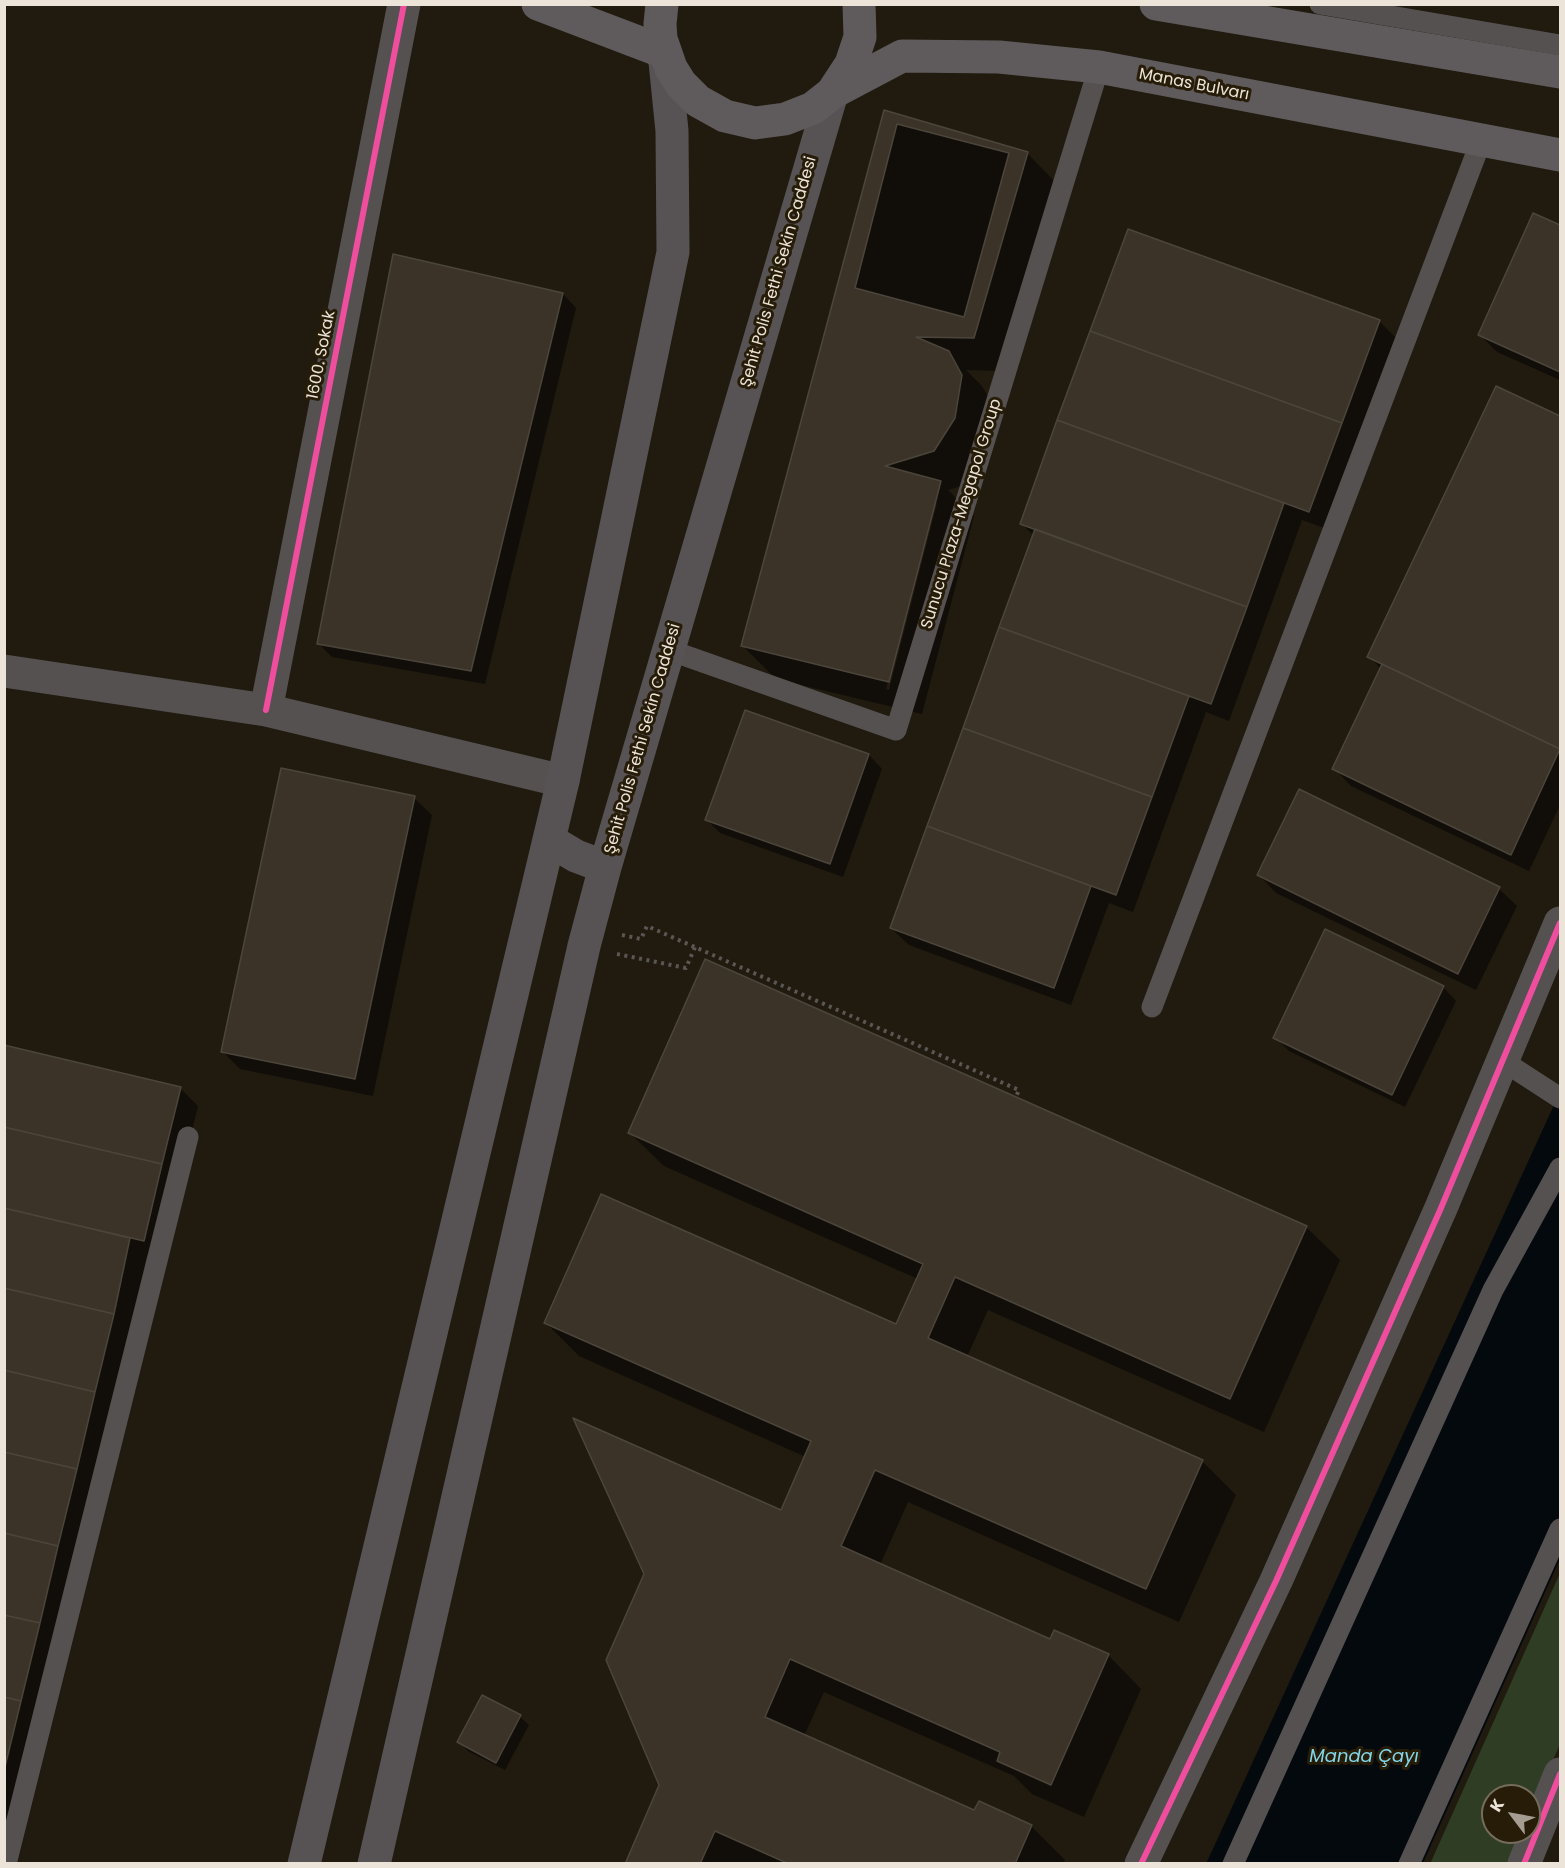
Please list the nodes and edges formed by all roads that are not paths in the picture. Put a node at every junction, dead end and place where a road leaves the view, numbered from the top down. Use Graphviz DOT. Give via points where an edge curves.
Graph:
graph roads {
  1 [pos="404,4"];
  2 [pos="538,4"];
  3 [pos="662,4"];
  4 [pos="859,4"];
  5 [pos="1156,4"];
  6 [pos="1320,4"];
  7 [pos="1560,45"];
  8 [pos="664,52"];
  9 [pos="1099,67"];
  10 [pos="1560,72"];
  11 [pos="831,93"];
  12 [pos="1481,141"];
  13 [pos="1560,155"];
  14 [pos="669,650"];
  15 [pos="4,671"];
  16 [pos="266,710"];
  17 [pos="563,781"];
  18 [pos="549,840"];
  19 [pos="605,867"];
  20 [pos="1560,923"];
  21 [pos="1152,1007"];
  22 [pos="1503,1061"];
  23 [pos="1560,1098"];
  24 [pos="188,1137"];
  25 [pos="1560,1168"];
  26 [pos="1560,1529"];
  27 [pos="1560,1774"];
  28 [pos="1414,1858"];
  29 [pos="6,1863"];
  30 [pos="304,1863"];
  31 [pos="374,1863"];
  32 [pos="1141,1863"];
  33 [pos="1233,1863"];
  34 [pos="1524,1863"];
  1 -- 16 [label="street, 1600. Sokak"];
  2 -- 8 [label="main road"];
  3 -- 8 [label="main road"];
  4 -- 11 [label="main road" via="860,37 851,64"];
  5 -- 10 [label="main road"];
  6 -- 7 [label="lane"];
  8 -- 11 [label="main road" via="681,84 698,101 725,116 755,123 785,119 813,108"];
  8 -- 17 [label="main road" via="672,131 673,252"];
  9 -- 11 [label="main road, Manas Bulvarı" via="999,57 902,56"];
  9 -- 12 [label="main road, Manas Bulvarı"];
  9 -- 14 [label="lane, Sunucu Plaza-Megapol Group" via="896,730"];
  11 -- 14 [label="main road, Şehit Polis Fethi Sekin Caddesi"];
  12 -- 13 [label="main road, Manas Bulvarı"];
  12 -- 21 [label="lane"];
  14 -- 19 [label="main road, Şehit Polis Fethi Sekin Caddesi"];
  15 -- 16 [label="street"];
  16 -- 17 [label="street"];
  17 -- 18 [label="main road"];
  18 -- 19 [label="main road, Şehit Polis Fethi Sekin Caddesi"];
  18 -- 30 [label="main road"];
  19 -- 31 [label="main road"];
  20 -- 22 [label="street"];
  22 -- 23 [label="lane"];
  22 -- 32 [label="street" via="1276,1581"];
  24 -- 29 [label="lane"];
  25 -- 33 [label="lane" via="1493,1290"];
  26 -- 28 [label="lane"];
  27 -- 34 [label="street"];
}
